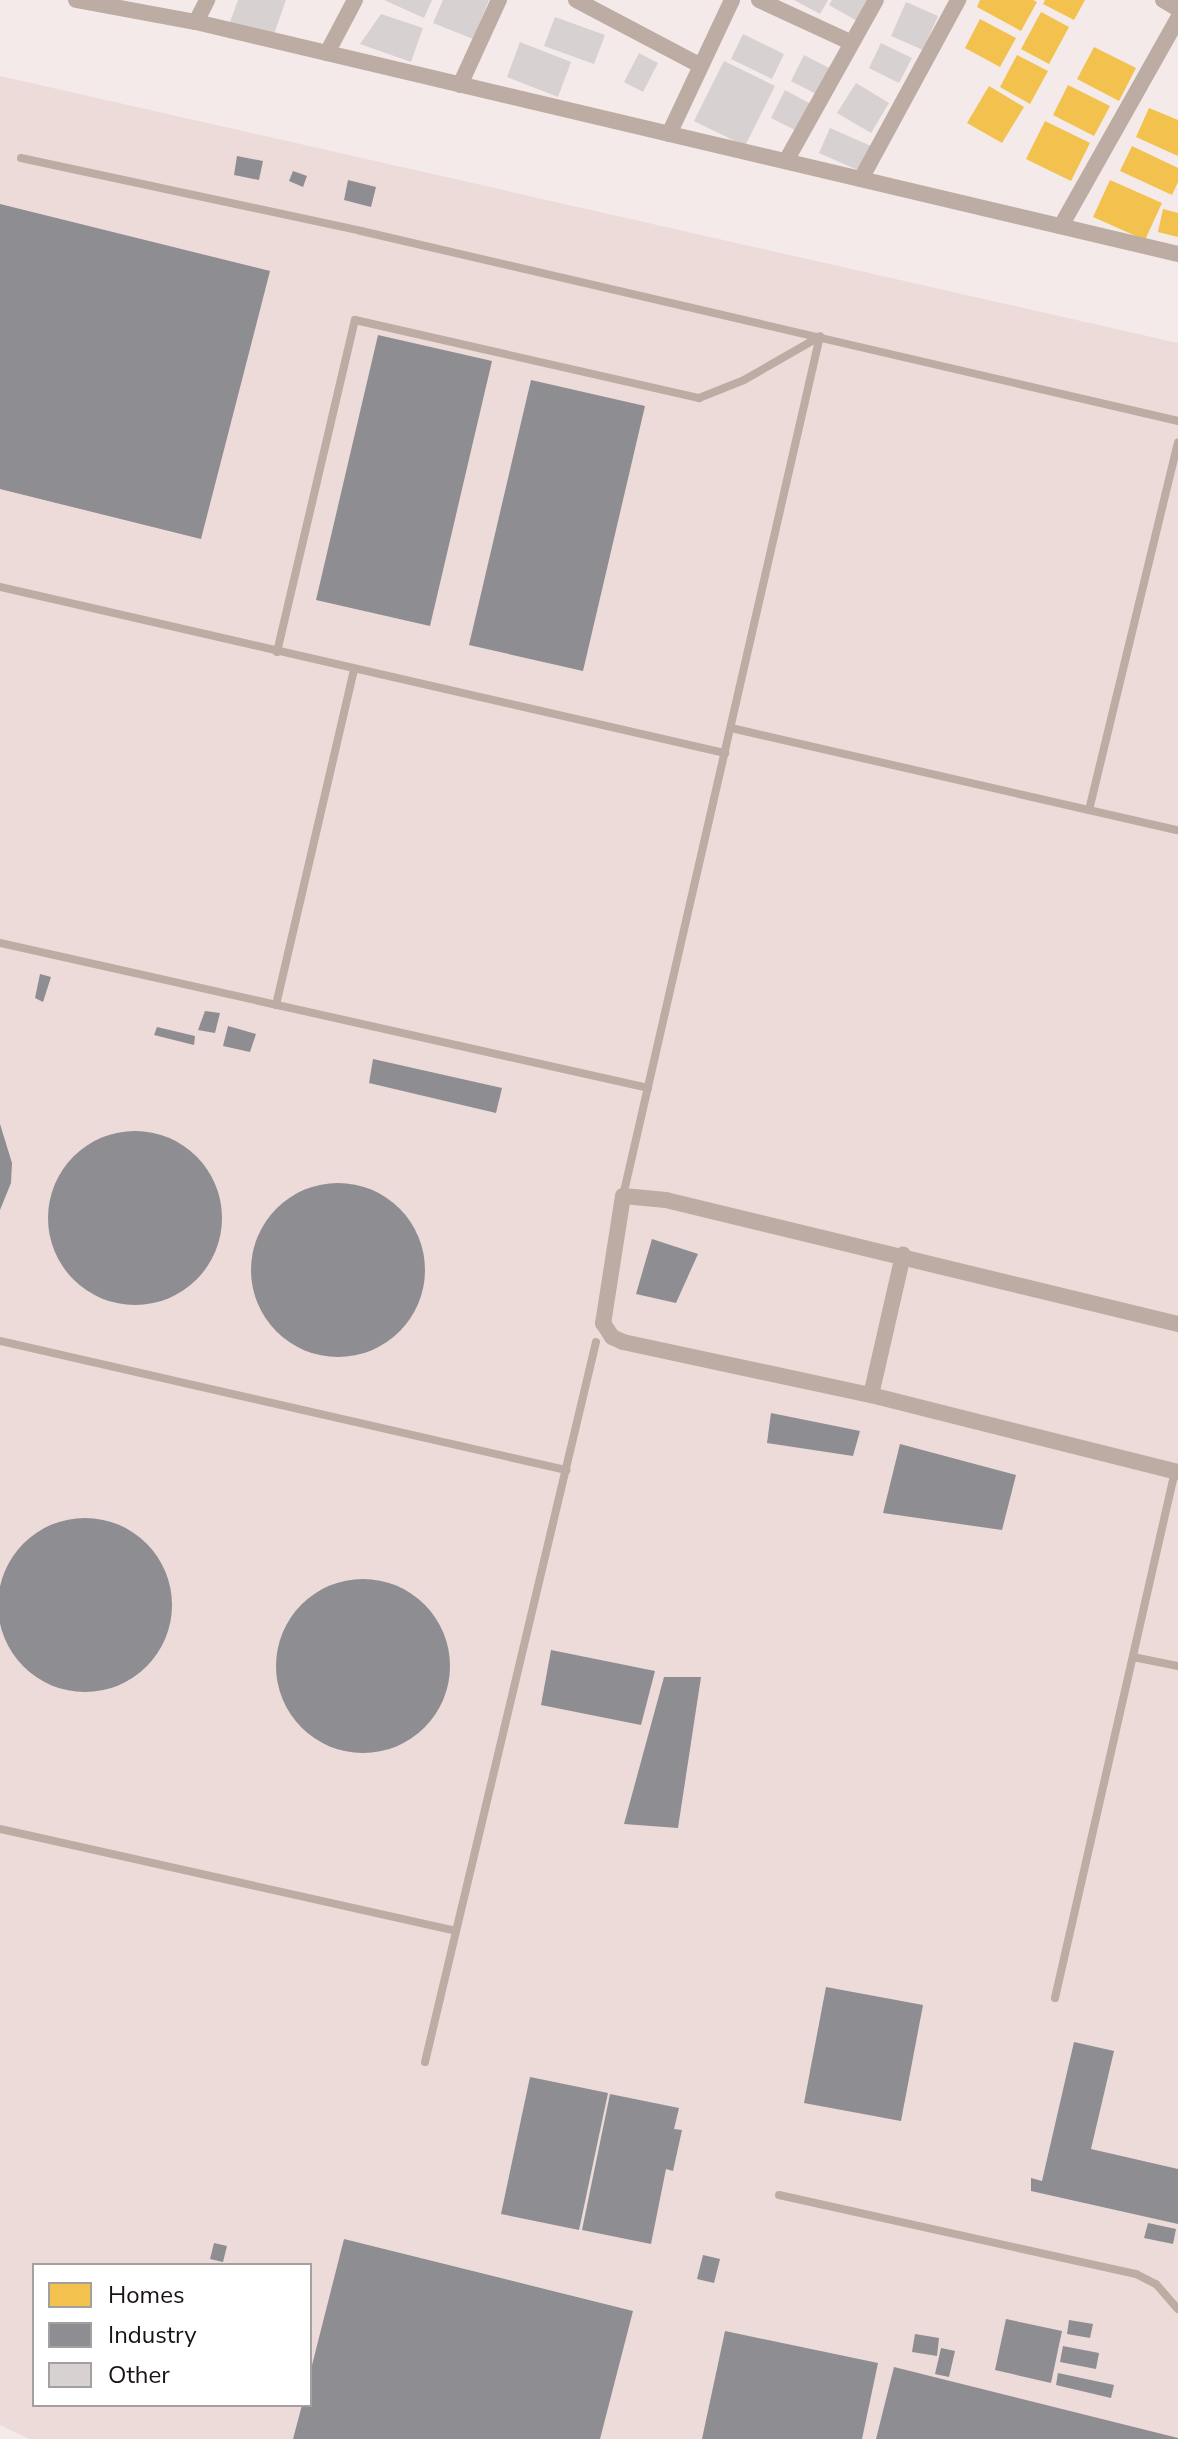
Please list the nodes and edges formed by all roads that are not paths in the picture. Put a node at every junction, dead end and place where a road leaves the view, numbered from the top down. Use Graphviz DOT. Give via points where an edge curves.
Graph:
graph roads {
  1 [pos="76,0"];
  2 [pos="207,0"];
  3 [pos="355,0"];
  4 [pos="499,0"];
  5 [pos="576,0"];
  6 [pos="732,0"];
  7 [pos="759,0"];
  8 [pos="876,0"];
  9 [pos="958,0"];
  10 [pos="1163,0"];
  11 [pos="1178,9"];
  12 [pos="1178,18"];
  13 [pos="196,22"];
  14 [pos="852,43"];
  15 [pos="327,53"];
  16 [pos="701,66"];
  17 [pos="460,85"];
  18 [pos="669,134"];
  19 [pos="21,158"];
  20 [pos="786,161"];
  21 [pos="861,179"];
  22 [pos="1061,226"];
  23 [pos="1178,254"];
  24 [pos="820,336"];
  25 [pos="1178,421"];
  26 [pos="1178,443"];
  27 [pos="0,587"];
  28 [pos="277,652"];
  29 [pos="354,670"];
  30 [pos="731,728"];
  31 [pos="725,753"];
  32 [pos="1089,810"];
  33 [pos="1178,830"];
  34 [pos="0,943"];
  35 [pos="276,1005"];
  36 [pos="648,1088"];
  37 [pos="623,1196"];
  38 [pos="903,1255"];
  39 [pos="1178,1324"];
  40 [pos="0,1341"];
  41 [pos="596,1342"];
  42 [pos="871,1395"];
  43 [pos="566,1470"];
  44 [pos="1177,1472"];
  45 [pos="1133,1657"];
  46 [pos="1178,1666"];
  47 [pos="0,1829"];
  48 [pos="455,1931"];
  49 [pos="1055,1998"];
  50 [pos="425,2062"];
  51 [pos="779,2195"];
  52 [pos="1178,2309"];
  1 -- 13 [label="street"];
  2 -- 13 [label="street"];
  3 -- 15 [label="street"];
  4 -- 17 [label="street"];
  5 -- 16 [label="street"];
  6 -- 16 [label="street"];
  7 -- 14 [label="street"];
  8 -- 14 [label="street"];
  9 -- 21 [label="street"];
  10 -- 11 [label="street"];
  12 -- 22 [label="street"];
  13 -- 15 [label="street"];
  14 -- 20 [label="street"];
  15 -- 17 [label="street"];
  16 -- 18 [label="street"];
  17 -- 18 [label="street"];
  18 -- 20 [label="street"];
  19 -- 24 [label="lane"];
  20 -- 21 [label="street"];
  21 -- 22 [label="street"];
  22 -- 23 [label="street"];
  24 -- 25 [label="lane"];
  24 -- 28 [label="lane" via="744,380 699,398 355,320"];
  24 -- 30 [label="lane"];
  26 -- 32 [label="lane"];
  27 -- 28 [label="lane"];
  28 -- 29 [label="lane"];
  29 -- 31 [label="lane"];
  29 -- 35 [label="lane"];
  30 -- 31 [label="lane"];
  30 -- 32 [label="lane"];
  31 -- 36 [label="lane"];
  32 -- 33 [label="lane"];
  34 -- 35 [label="lane"];
  35 -- 36 [label="lane"];
  36 -- 37 [label="lane"];
  37 -- 38 [label="street" via="666,1200"];
  37 -- 42 [label="street" via="603,1323 612,1337"];
  38 -- 39 [label="street"];
  38 -- 42 [label="street"];
  40 -- 43 [label="lane"];
  41 -- 43 [label="lane"];
  42 -- 44 [label="street"];
  43 -- 48 [label="lane"];
  44 -- 45 [label="lane"];
  45 -- 46 [label="lane"];
  45 -- 49 [label="lane"];
  47 -- 48 [label="lane"];
  48 -- 50 [label="lane"];
  51 -- 52 [label="lane" via="1136,2274 1156,2284"];
}
